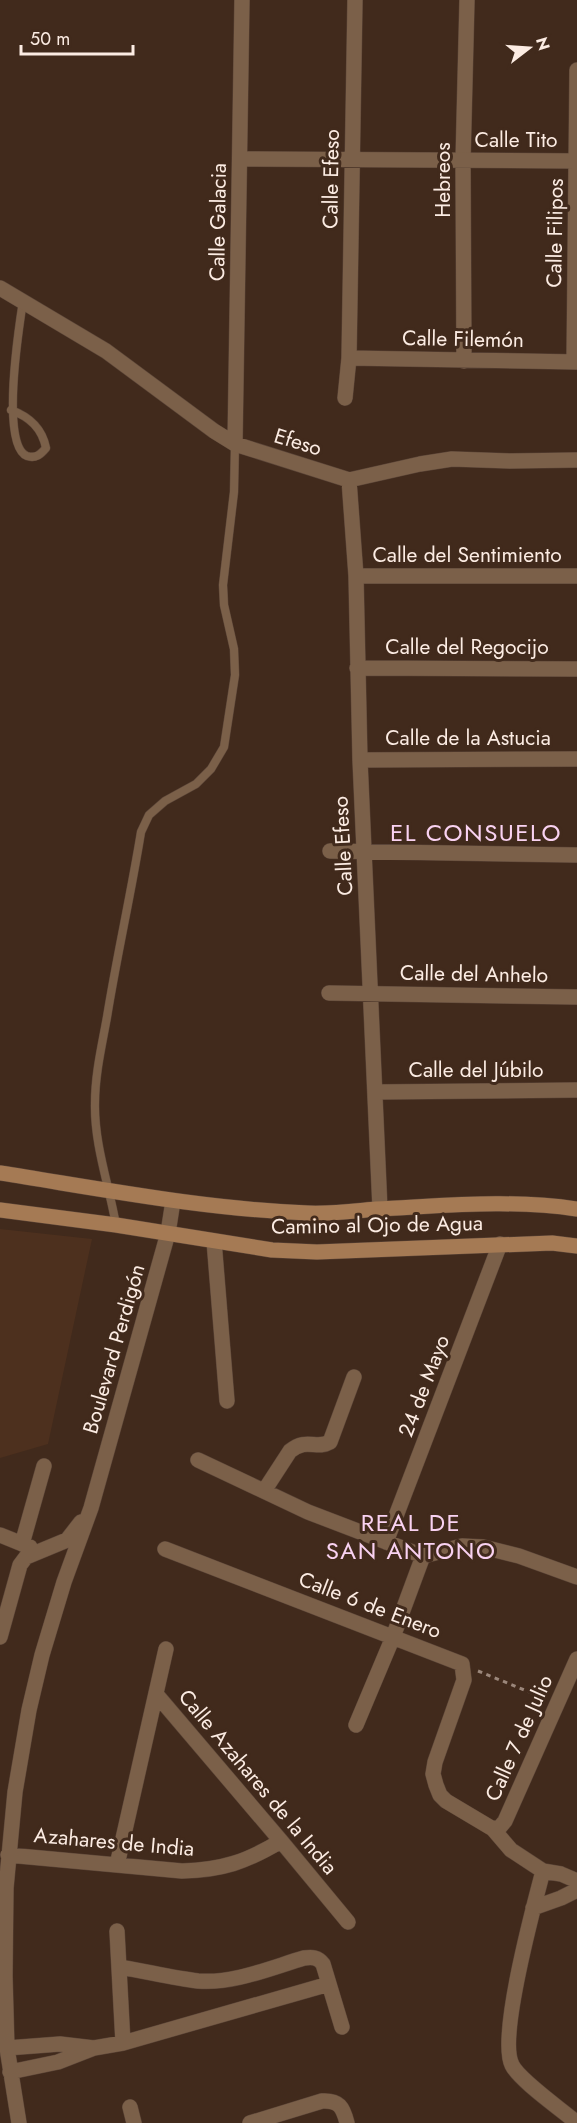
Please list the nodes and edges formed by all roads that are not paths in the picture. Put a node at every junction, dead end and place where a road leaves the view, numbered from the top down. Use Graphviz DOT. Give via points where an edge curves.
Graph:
graph roads {
  1 [pos="242,0"];
  2 [pos="355,0"];
  3 [pos="467,0"];
  4 [pos="577,70"];
  5 [pos="240,159"];
  6 [pos="352,159"];
  7 [pos="464,161"];
  8 [pos="577,161"];
  9 [pos="0,288"];
  10 [pos="23,301"];
  11 [pos="349,358"];
  12 [pos="464,361"];
  13 [pos="576,362"];
  14 [pos="345,398"];
  15 [pos="11,410"];
  16 [pos="235,444"];
  17 [pos="577,460"];
  18 [pos="349,480"];
  19 [pos="356,576"];
  20 [pos="577,576"];
  21 [pos="357,668"];
  22 [pos="577,669"];
  23 [pos="577,759"];
  24 [pos="360,760"];
  25 [pos="330,851"];
  26 [pos="365,852"];
  27 [pos="577,855"];
  28 [pos="329,993"];
  29 [pos="371,994"];
  30 [pos="577,997"];
  31 [pos="577,1090"];
  32 [pos="376,1092"];
  33 [pos="0,1173"];
  34 [pos="110,1190"];
  35 [pos="173,1200"];
  36 [pos="380,1209"];
  37 [pos="577,1209"];
  38 [pos="0,1210"];
  39 [pos="116,1225"];
  40 [pos="168,1233"];
  41 [pos="214,1241"];
  42 [pos="500,1244"];
  43 [pos="577,1246"];
  44 [pos="354,1377"];
  45 [pos="227,1401"];
  46 [pos="198,1460"];
  47 [pos="44,1466"];
  48 [pos="264,1491"];
  49 [pos="91,1508"];
  50 [pos="0,1535"];
  51 [pos="386,1542"];
  52 [pos="22,1544"];
  53 [pos="165,1549"];
  54 [pos="38,1551"];
  55 [pos="423,1556"];
  56 [pos="577,1577"];
  57 [pos="393,1637"];
  58 [pos="0,1638"];
  59 [pos="166,1649"];
  60 [pos="577,1659"];
  61 [pos="156,1694"];
  62 [pos="356,1725"];
  63 [pos="493,1829"];
  64 [pos="281,1841"];
  65 [pos="8,1855"];
  66 [pos="117,1865"];
  67 [pos="543,1871"];
  68 [pos="577,1881"];
  69 [pos="577,1890"];
  70 [pos="533,1908"];
  71 [pos="348,1922"];
  72 [pos="117,1931"];
  73 [pos="119,1967"];
  74 [pos="328,1984"];
  75 [pos="342,2027"];
  76 [pos="123,2043"];
  77 [pos="7,2048"];
  78 [pos="94,2048"];
  79 [pos="10,2072"];
  80 [pos="130,2107"];
  81 [pos="19,2123"];
  82 [pos="134,2123"];
  83 [pos="250,2123"];
  84 [pos="347,2123"];
  85 [pos="577,2123"];
  1 -- 5 [label="street, Calle Galacia"];
  2 -- 6 [label="street, Calle Efeso"];
  3 -- 7 [label="street, Hebreos"];
  4 -- 8 [label="street, Calle Filipos"];
  5 -- 6 [label="street, Calle Tito"];
  5 -- 16 [label="street, Calle Galacia"];
  6 -- 7 [label="street, Calle Tito"];
  6 -- 11 [label="street, Calle Efeso"];
  7 -- 8 [label="street, Calle Tito"];
  7 -- 12 [label="street, Hebreos"];
  8 -- 13 [label="street, Calle Filipos"];
  9 -- 10 [label="street, Efeso"];
  10 -- 15 [label="lane" via="13,361"];
  10 -- 16 [label="street, Efeso" via="106,351"];
  11 -- 12 [label="street, Calle Filemón"];
  11 -- 14 [label="street, Calle Efeso"];
  12 -- 13 [label="street, Calle Filemón"];
  15 -- 15 [label="lane" via="26,415 35,424 46,448 40,455 23,455 15,442"];
  16 -- 18 [label="street, Efeso"];
  16 -- 34 [label="lane" via="234,492 223,585 234,649 232,701 224,747 211,769 196,784 149,815 141,832 104,1032 95,1104"];
  17 -- 18 [label="street" via="452,459"];
  18 -- 19 [label="street, Calle Efeso"];
  19 -- 20 [label="street, Calle del Sentimiento"];
  19 -- 21 [label="street, Calle Efeso"];
  21 -- 22 [label="street, Calle del Regocijo"];
  21 -- 24 [label="street, Calle Efeso"];
  23 -- 24 [label="street, Calle de la Astucia"];
  24 -- 26 [label="street, Calle Efeso"];
  25 -- 26 [label="street"];
  26 -- 27 [label="street"];
  26 -- 29 [label="street, Calle Efeso"];
  28 -- 29 [label="street, Calle del Anhelo"];
  29 -- 30 [label="street, Calle del Anhelo"];
  29 -- 32 [label="street, Calle Efeso"];
  31 -- 32 [label="street, Calle del Júbilo"];
  32 -- 36 [label="street, Calle Efeso"];
  33 -- 34 [label="street, Camino al Ojo de Agua"];
  34 -- 35 [label="street, Camino al Ojo de Agua"];
  34 -- 39 [label="lane"];
  35 -- 36 [label="street, Camino al Ojo de Agua" via="311,1213"];
  35 -- 40 [label="street, Boulevard Perdigón"];
  36 -- 37 [label="street, Camino al Ojo de Agua" via="504,1203"];
  38 -- 39 [label="street, Camino al Ojo de Agua"];
  39 -- 40 [label="street, Camino al Ojo de Agua"];
  40 -- 41 [label="street, Camino al Ojo de Agua"];
  40 -- 49 [label="street, Boulevard Perdigón"];
  41 -- 42 [label="street, Camino al Ojo de Agua" via="317,1252"];
  41 -- 45 [label="street"];
  42 -- 43 [label="street, Camino al Ojo de Agua"];
  42 -- 51 [label="street, 24 de Mayo"];
  44 -- 48 [label="street" via="330,1442 296,1446"];
  46 -- 48 [label="street"];
  47 -- 52 [label="street"];
  48 -- 51 [label="street"];
  49 -- 54 [label="street, Boulevard Perdigón" via="67,1540"];
  49 -- 65 [label="street, Boulevard Perdigón" via="42,1655 15,1792"];
  50 -- 52 [label="street"];
  51 -- 55 [label="street"];
  52 -- 54 [label="street"];
  53 -- 57 [label="street, Calle 6 de Enero"];
  54 -- 58 [label="street, Boulevard Perdigón" via="20,1565"];
  55 -- 56 [label="street" via="462,1546 483,1547"];
  55 -- 57 [label="street"];
  57 -- 62 [label="street"];
  57 -- 63 [label="street, Calle 6 de Enero" via="462,1664 464,1680 433,1774 446,1802"];
  59 -- 61 [label="street"];
  60 -- 63 [label="street, Calle 7 de Julio" via="505,1821"];
  61 -- 64 [label="street, Calle Azahares de la India"];
  61 -- 66 [label="street, Calle Azahares de la India"];
  63 -- 67 [label="street" via="511,1850"];
  64 -- 66 [label="street, Azahares de India" via="261,1853 210,1870"];
  64 -- 71 [label="street, Calle Azahares de la India"];
  65 -- 66 [label="street, Azahares de India"];
  65 -- 77 [label="street, Boulevard Perdigón"];
  67 -- 68 [label="street"];
  67 -- 70 [label="street"];
  69 -- 70 [label="street"];
  70 -- 85 [label="street" via="513,2004 508,2055 521,2076"];
  72 -- 73 [label="street"];
  73 -- 74 [label="street" via="199,1981 245,1976 313,1957 320,1960"];
  73 -- 76 [label="street"];
  74 -- 75 [label="street"];
  74 -- 76 [label="street"];
  76 -- 78 [label="street"];
  77 -- 78 [label="street" via="60,2044"];
  77 -- 79 [label="street, Boulevard Perdigón"];
  78 -- 79 [label="street" via="76,2057"];
  79 -- 81 [label="street, Boulevard Perdigón"];
  80 -- 82 [label="street"];
  83 -- 84 [label="street" via="333,2100"];
}
